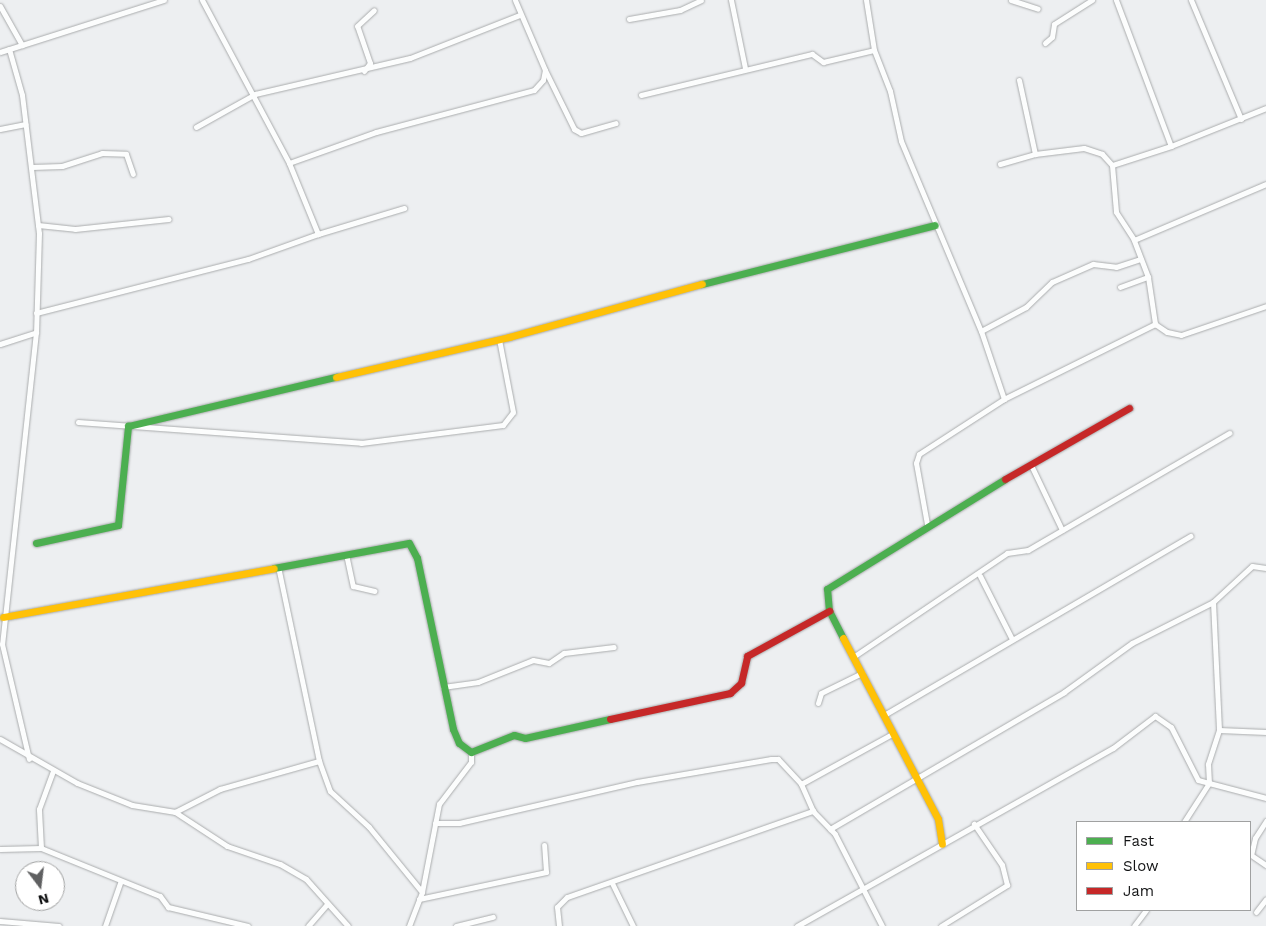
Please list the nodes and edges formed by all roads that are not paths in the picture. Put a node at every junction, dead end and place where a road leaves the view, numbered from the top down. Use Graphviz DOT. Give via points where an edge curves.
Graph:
graph roads {
  1 [pos="164,0"];
  2 [pos="202,0"];
  3 [pos="514,0"];
  4 [pos="701,0"];
  5 [pos="731,0"];
  6 [pos="866,0"];
  7 [pos="1011,0"];
  8 [pos="1092,0"];
  9 [pos="1116,0"];
  10 [pos="1191,0"];
  11 [pos="148,2"];
  12 [pos="0,6"];
  13 [pos="1038,9"];
  14 [pos="374,10"];
  15 [pos="520,15"];
  16 [pos="629,19"];
  17 [pos="1045,44"];
  18 [pos="22,45"];
  19 [pos="9,49"];
  20 [pos="874,50"];
  21 [pos="0,52"];
  22 [pos="745,68"];
  23 [pos="545,70"];
  24 [pos="364,71"];
  25 [pos="1019,80"];
  26 [pos="255,94"];
  27 [pos="640,95"];
  28 [pos="1266,108"];
  29 [pos="1241,119"];
  30 [pos="616,123"];
  31 [pos="26,124"];
  32 [pos="196,127"];
  33 [pos="0,129"];
  34 [pos="1171,146"];
  35 [pos="1036,154"];
  36 [pos="289,163"];
  37 [pos="1000,164"];
  38 [pos="1112,165"];
  39 [pos="32,167"];
  40 [pos="133,174"];
  41 [pos="1266,184"];
  42 [pos="404,208"];
  43 [pos="168,219"];
  44 [pos="38,225"];
  45 [pos="935,226"];
  46 [pos="318,234"];
  47 [pos="1134,240"];
  48 [pos="1141,259"];
  49 [pos="1148,277"];
  50 [pos="1120,287"];
  51 [pos="1266,306"];
  52 [pos="36,314"];
  53 [pos="1155,324"];
  54 [pos="981,331"];
  55 [pos="36,332"];
  56 [pos="499,339"];
  57 [pos="0,344"];
  58 [pos="1004,399"];
  59 [pos="1129,408"];
  60 [pos="78,422"];
  61 [pos="128,426"];
  62 [pos="1229,433"];
  63 [pos="1031,465"];
  64 [pos="927,524"];
  65 [pos="1062,530"];
  66 [pos="1190,536"];
  67 [pos="36,543"];
  68 [pos="346,554"];
  69 [pos="278,566"];
  70 [pos="1266,568"];
  71 [pos="980,576"];
  72 [pos="374,591"];
  73 [pos="1213,602"];
  74 [pos="828,610"];
  75 [pos="3,617"];
  76 [pos="1012,639"];
  77 [pos="614,647"];
  78 [pos="2,653"];
  79 [pos="853,657"];
  80 [pos="862,673"];
  81 [pos="443,687"];
  82 [pos="818,703"];
  83 [pos="884,715"];
  84 [pos="1219,730"];
  85 [pos="1266,732"];
  86 [pos="892,734"];
  87 [pos="0,739"];
  88 [pos="471,752"];
  89 [pos="29,759"];
  90 [pos="319,761"];
  91 [pos="53,771"];
  92 [pos="916,778"];
  93 [pos="1209,782"];
  94 [pos="801,784"];
  95 [pos="1266,798"];
  96 [pos="174,812"];
  97 [pos="813,812"];
  98 [pos="1185,821"];
  99 [pos="1266,821"];
  100 [pos="435,823"];
  101 [pos="974,824"];
  102 [pos="830,829"];
  103 [pos="942,844"];
  104 [pos="544,845"];
  105 [pos="41,848"];
  106 [pos="0,849"];
  107 [pos="1266,865"];
  108 [pos="120,883"];
  109 [pos="612,883"];
  110 [pos="867,890"];
  111 [pos="422,892"];
  112 [pos="419,899"];
  113 [pos="1266,899"];
  114 [pos="326,905"];
  115 [pos="1145,911"];
  116 [pos="1256,912"];
  117 [pos="493,917"];
  118 [pos="0,921"];
  119 [pos="59,926"];
  120 [pos="105,926"];
  121 [pos="248,926"];
  122 [pos="308,926"];
  123 [pos="348,926"];
  124 [pos="408,926"];
  125 [pos="456,926"];
  126 [pos="559,926"];
  127 [pos="633,926"];
  128 [pos="797,926"];
  129 [pos="882,926"];
  130 [pos="941,926"];
  131 [pos="1134,926"];
  1 -- 11 [label="street"];
  2 -- 26 [label="street"];
  3 -- 15 [label="street"];
  4 -- 16 [label="street" via="680,10"];
  5 -- 22 [label="street"];
  6 -- 20 [label="street"];
  7 -- 13 [label="street"];
  8 -- 17 [label="street" via="1054,24 1052,37"];
  9 -- 34 [label="street"];
  10 -- 29 [label="street"];
  11 -- 18 [label="street"];
  12 -- 18 [label="street"];
  14 -- 24 [label="street" via="357,26 370,63"];
  15 -- 23 [label="street"];
  15 -- 24 [label="street"];
  18 -- 19 [label="street"];
  19 -- 21 [label="street"];
  19 -- 31 [label="street"];
  20 -- 22 [label="street" via="823,62 812,54"];
  20 -- 45 [label="street" via="890,91 901,141"];
  22 -- 27 [label="street"];
  23 -- 30 [label="street" via="574,129 581,133"];
  23 -- 36 [label="street" via="544,80 534,90 376,132"];
  24 -- 26 [label="street"];
  25 -- 35 [label="street"];
  26 -- 32 [label="street"];
  26 -- 36 [label="street"];
  28 -- 29 [label="street"];
  29 -- 34 [label="street"];
  31 -- 33 [label="street"];
  31 -- 39 [label="street"];
  34 -- 38 [label="street"];
  35 -- 37 [label="street"];
  35 -- 38 [label="street" via="1084,148 1102,154"];
  36 -- 46 [label="street"];
  38 -- 47 [label="street" via="1116,212"];
  39 -- 40 [label="street" via="62,166 110,153 126,154"];
  39 -- 44 [label="street"];
  41 -- 47 [label="street"];
  42 -- 46 [label="street"];
  43 -- 44 [label="street" via="75,229"];
  44 -- 52 [label="street"];
  45 -- 54 [label="street"];
  45 -- 56 [label="street"];
  46 -- 52 [label="street" via="248,259"];
  47 -- 48 [label="street"];
  48 -- 49 [label="street"];
  48 -- 54 [label="street" via="1116,267 1093,264 1052,282 1026,307"];
  49 -- 50 [label="street"];
  49 -- 53 [label="street"];
  51 -- 53 [label="street" via="1181,335"];
  52 -- 55 [label="street"];
  53 -- 58 [label="street"];
  54 -- 58 [label="street"];
  55 -- 57 [label="street"];
  55 -- 75 [label="street"];
  56 -- 61 [label="street"];
  56 -- 61 [label="street" via="513,412 504,425 361,443"];
  58 -- 64 [label="street" via="918,454 916,463"];
  59 -- 63 [label="street"];
  60 -- 61 [label="street"];
  61 -- 67 [label="street" via="118,525"];
  62 -- 65 [label="street"];
  63 -- 64 [label="street"];
  63 -- 65 [label="street"];
  64 -- 74 [label="street" via="831,582 824,596"];
  65 -- 71 [label="street" via="1028,550 1007,553"];
  66 -- 76 [label="street"];
  68 -- 69 [label="street"];
  68 -- 72 [label="street" via="353,586"];
  68 -- 81 [label="street" via="399,543 414,548"];
  69 -- 75 [label="street"];
  69 -- 90 [label="street"];
  70 -- 73 [label="street" via="1252,566"];
  71 -- 76 [label="street"];
  71 -- 79 [label="street" via="906,625 892,628"];
  73 -- 84 [label="street"];
  73 -- 92 [label="street" via="1132,643 1064,692"];
  74 -- 79 [label="street"];
  74 -- 88 [label="street" via="747,656 741,683 730,693 526,738 509,737"];
  75 -- 78 [label="street"];
  76 -- 83 [label="street"];
  77 -- 81 [label="street" via="564,653 549,663 533,660 478,682"];
  78 -- 89 [label="street"];
  79 -- 80 [label="street"];
  80 -- 82 [label="street" via="821,693"];
  80 -- 83 [label="street"];
  81 -- 88 [label="street" via="459,743"];
  83 -- 86 [label="street"];
  84 -- 85 [label="street"];
  84 -- 93 [label="street" via="1208,764"];
  86 -- 92 [label="street"];
  86 -- 94 [label="street"];
  87 -- 89 [label="street"];
  88 -- 100 [label="street" via="471,762 439,804"];
  89 -- 91 [label="street"];
  90 -- 96 [label="street" via="220,789"];
  90 -- 111 [label="street" via="330,792 369,827"];
  91 -- 96 [label="street" via="132,805"];
  91 -- 105 [label="street" via="39,810"];
  92 -- 102 [label="street"];
  92 -- 103 [label="street" via="938,819"];
  93 -- 95 [label="street"];
  93 -- 98 [label="street"];
  93 -- 101 [label="street" via="1198,780 1171,727 1155,716 1113,748"];
  94 -- 97 [label="street"];
  94 -- 100 [label="street" via="778,759 771,759 636,782 459,823"];
  96 -- 114 [label="street" via="227,846 299,875"];
  97 -- 102 [label="street"];
  97 -- 109 [label="street"];
  99 -- 107 [label="street" via="1255,838 1251,856"];
  100 -- 111 [label="street"];
  101 -- 103 [label="street"];
  101 -- 130 [label="street" via="1002,865 1007,885 976,900"];
  102 -- 110 [label="street"];
  103 -- 110 [label="street"];
  104 -- 112 [label="street" via="546,872"];
  105 -- 106 [label="street"];
  105 -- 108 [label="street"];
  108 -- 120 [label="street"];
  108 -- 121 [label="street" via="160,896 168,907"];
  109 -- 126 [label="street" via="560,901 556,919"];
  109 -- 127 [label="street"];
  110 -- 128 [label="street" via="834,902"];
  110 -- 129 [label="street"];
  111 -- 112 [label="street"];
  112 -- 124 [label="street"];
  113 -- 116 [label="street"];
  114 -- 122 [label="street"];
  114 -- 123 [label="street"];
  115 -- 131 [label="street"];
  117 -- 125 [label="street"];
  118 -- 119 [label="street"];
}
